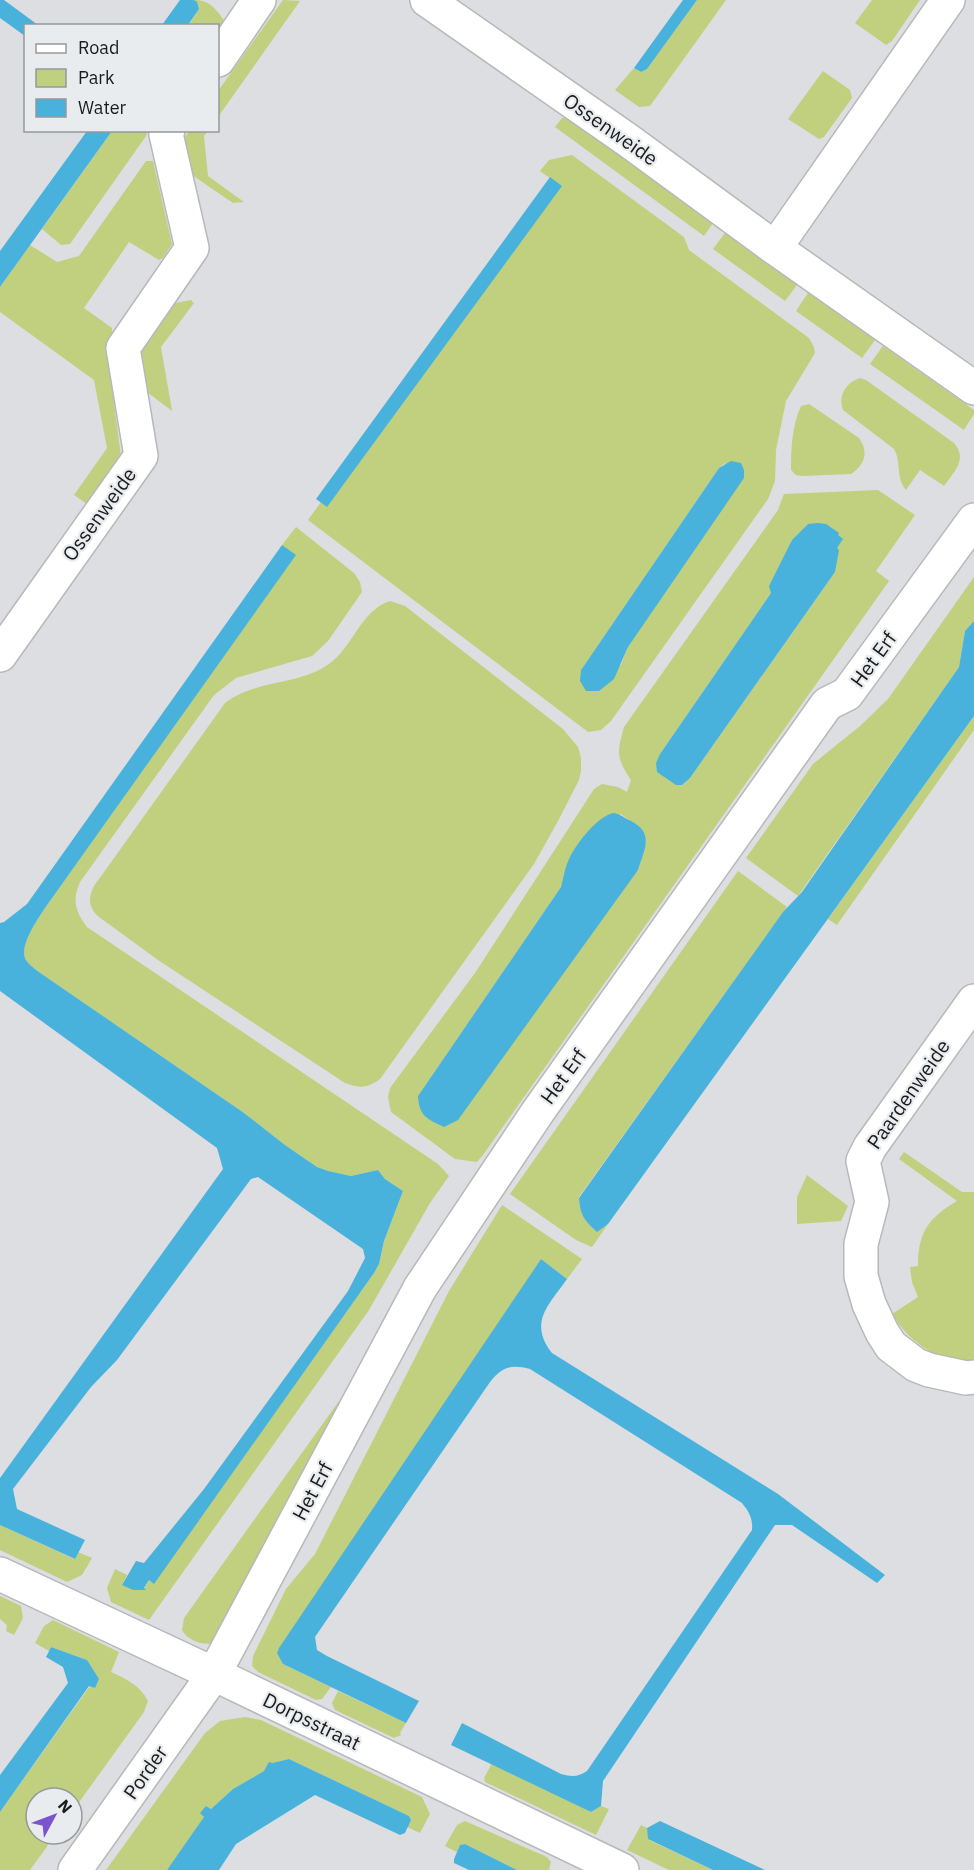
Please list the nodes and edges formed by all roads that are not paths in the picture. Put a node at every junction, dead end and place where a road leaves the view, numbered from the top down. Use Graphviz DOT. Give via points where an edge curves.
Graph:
graph roads {
  1 [pos="259,0"];
  2 [pos="948,0"];
  3 [pos="441,4"];
  4 [pos="219,59"];
  5 [pos="167,132"];
  6 [pos="775,248"];
  7 [pos="974,388"];
  8 [pos="974,520"];
  9 [pos="0,655"];
  10 [pos="974,1001"];
  11 [pos="974,1377"];
  12 [pos="0,1574"];
  13 [pos="214,1674"];
  14 [pos="75,1870"];
  15 [pos="622,1870"];
  1 -- 4 [label="street"];
  2 -- 6 [label="street"];
  3 -- 6 [label="street, Ossenweide"];
  5 -- 9 [label="street, Ossenweide" via="192,248 123,348 141,456"];
  6 -- 7 [label="street, Ossenweide"];
  8 -- 13 [label="street, Het Erf" via="847,694 827,704 544,1103 420,1288"];
  10 -- 11 [label="street, Paardenweide" via="863,1161 872,1202 861,1244 861,1276 869,1304 891,1346 929,1370"];
  12 -- 13 [label="street, Dorpsstraat"];
  13 -- 14 [label="street, Porder"];
  13 -- 15 [label="street, Dorpsstraat"];
}
